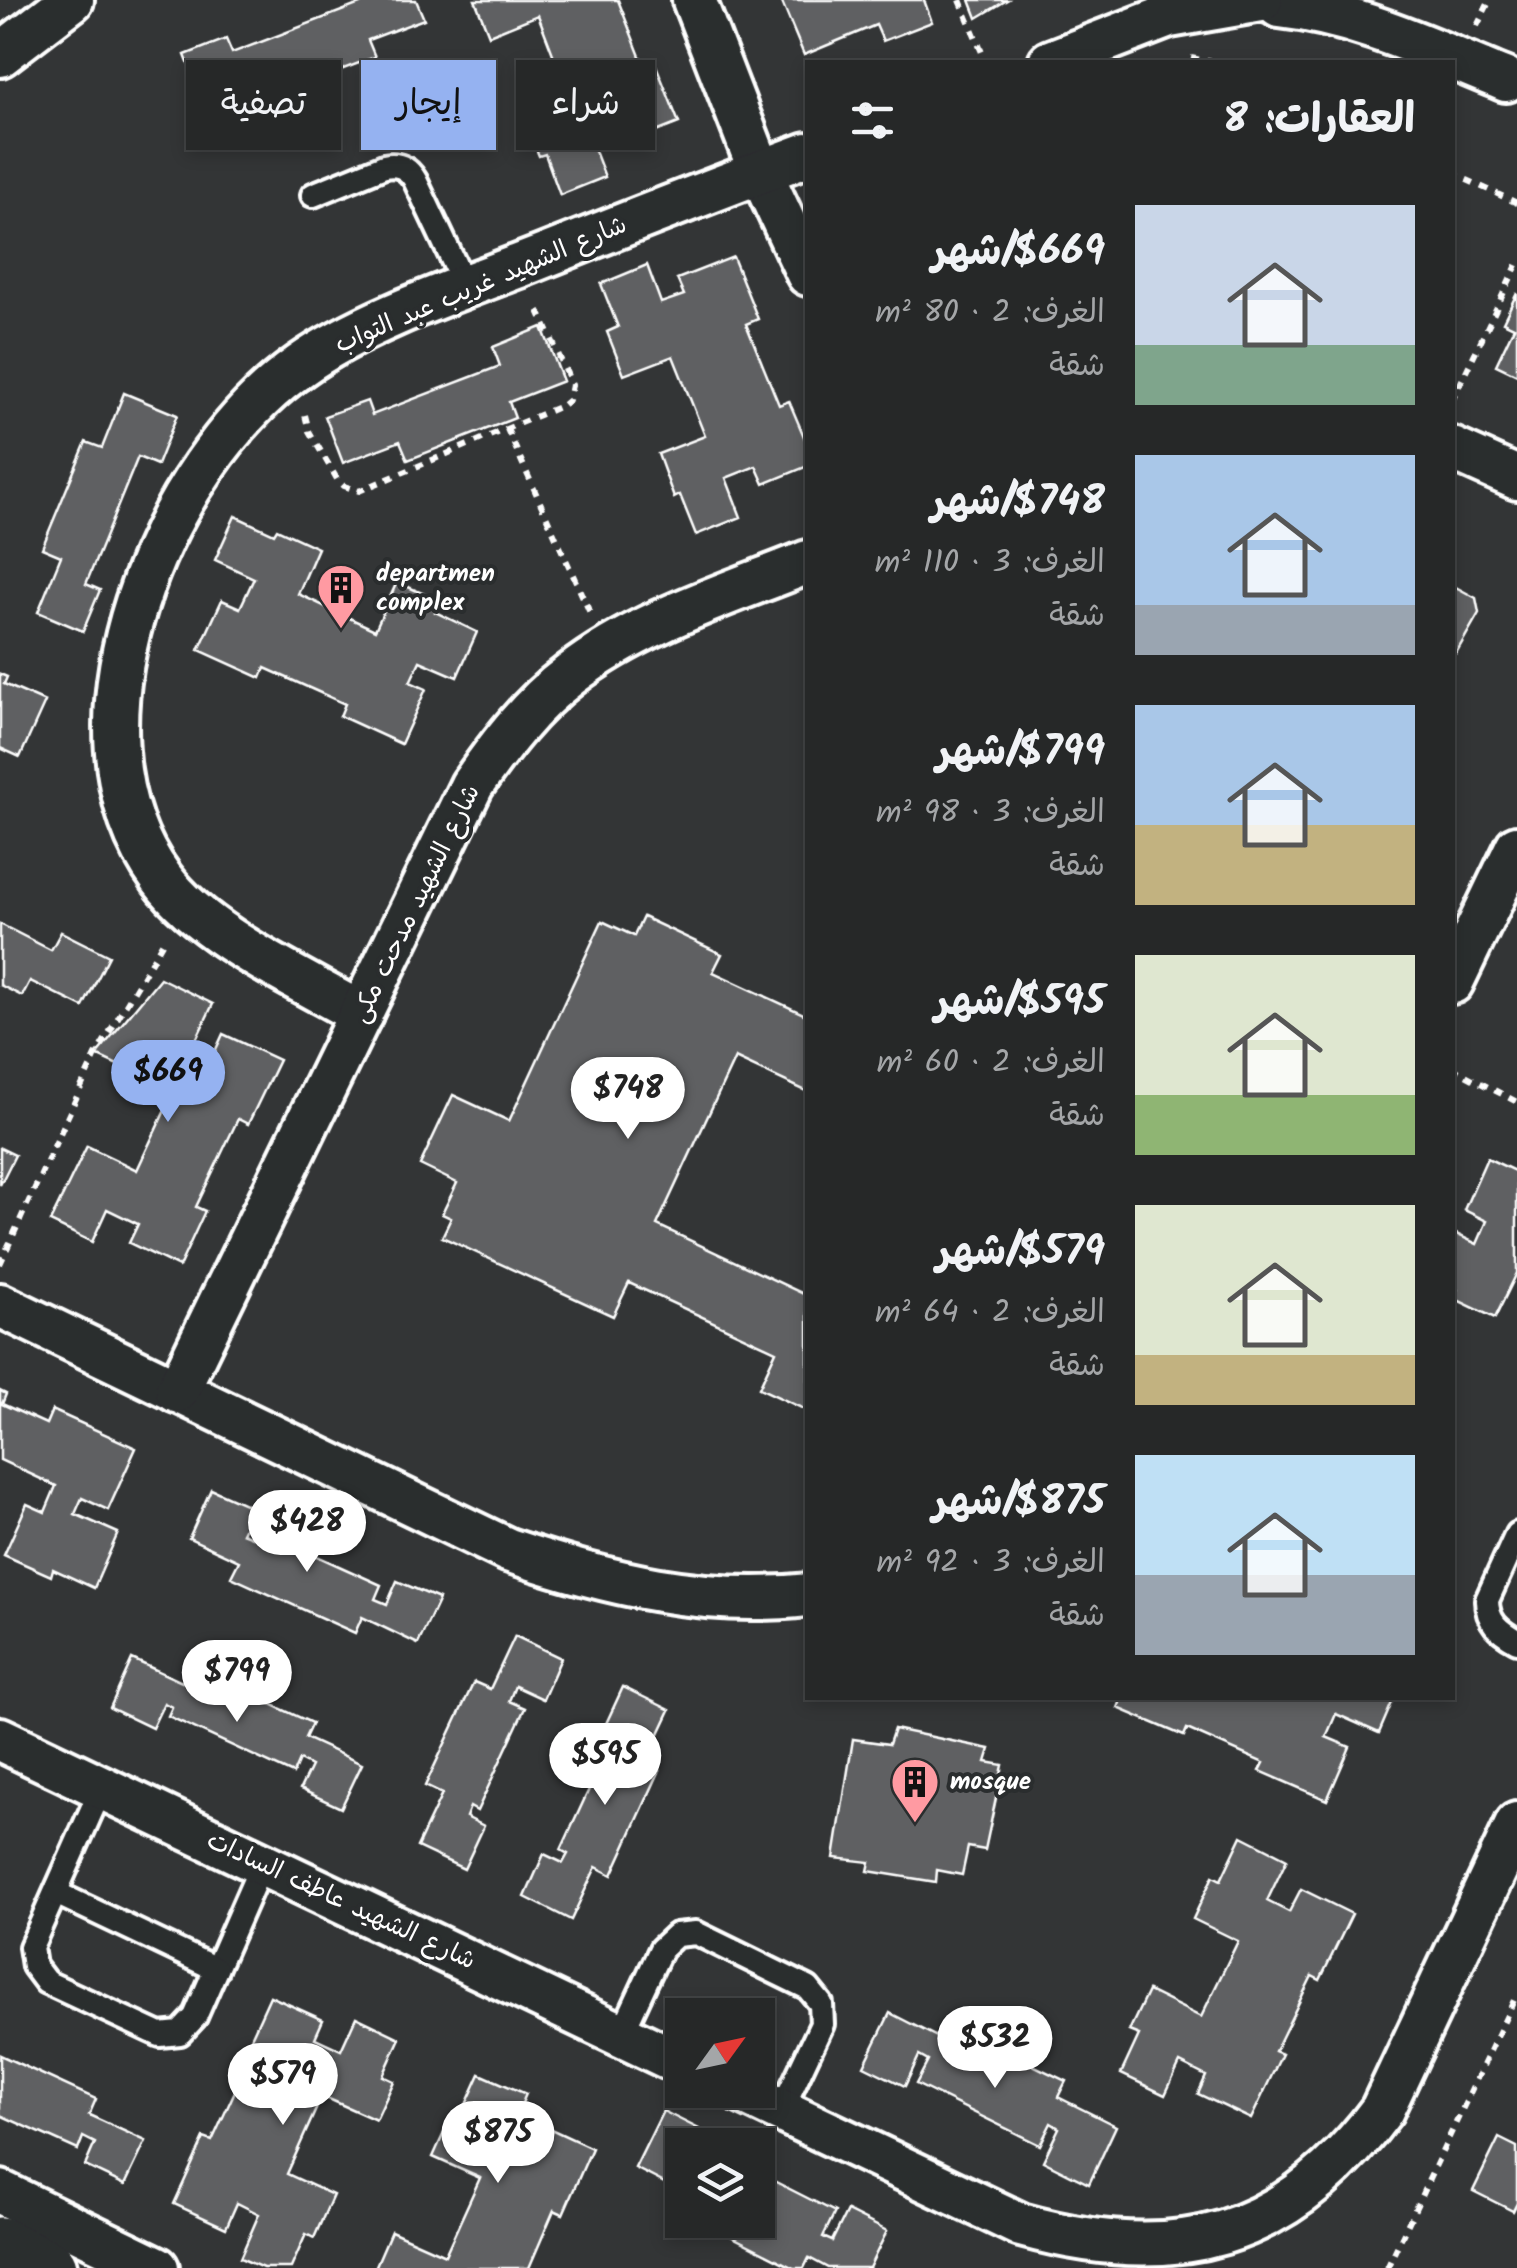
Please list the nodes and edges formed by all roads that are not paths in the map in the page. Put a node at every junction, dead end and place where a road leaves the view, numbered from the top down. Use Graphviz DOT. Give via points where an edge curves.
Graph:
graph roads {
  1 [pos="72,0"];
  2 [pos="694,0"];
  3 [pos="1262,0"];
  4 [pos="1281,0"];
  5 [pos="0,56"];
  6 [pos="1055,60"];
  7 [pos="1506,80"];
  8 [pos="805,155"];
  9 [pos="760,172"];
  10 [pos="313,195"];
  11 [pos="805,268"];
  12 [pos="465,286"];
  13 [pos="1455,450"];
  14 [pos="1517,478"];
  15 [pos="805,563"];
  16 [pos="1517,847"];
  17 [pos="1455,972"];
  18 [pos="361,1014"];
  19 [pos="0,1305"];
  20 [pos="177,1391"];
  21 [pos="1517,1534"];
  22 [pos="805,1595"];
  23 [pos="1517,1641"];
  24 [pos="0,1739"];
  25 [pos="102,1788"];
  26 [pos="1517,1824"];
  27 [pos="262,1864"];
  28 [pos="56,1893"];
  29 [pos="216,1970"];
  30 [pos="621,2034"];
  31 [pos="665,2056"];
  32 [pos="775,2108"];
  33 [pos="782,2111"];
  34 [pos="0,2192"];
  35 [pos="0,2245"];
  36 [pos="49,2268"];
  37 [pos="157,2268"];
  1 -- 5 [label="street"];
  2 -- 9 [label="street"];
  3 -- 6 [label="street" via="1169,16"];
  4 -- 7 [label="street" via="1279,6 1386,30"];
  8 -- 9 [label="street, شارع الشهيد غريب عبد التواب"];
  9 -- 11 [label="street"];
  9 -- 12 [label="street, شارع الشهيد غريب عبد التواب"];
  10 -- 12 [label="lane" via="392,164 406,168"];
  12 -- 18 [label="street, شارع الشهيد غريب عبد التواب" via="351,336 266,391 203,463 158,542 130,627 118,761 125,804 162,880 214,929"];
  13 -- 14 [label="street"];
  15 -- 18 [label="street, شارع الشهيد مدحت مكى" via="643,628 567,677 531,710 472,786"];
  16 -- 17 [label="street"];
  18 -- 20 [label="street, شارع الشهيد مدحت مكى"];
  19 -- 20 [label="street"];
  20 -- 22 [label="street" via="508,1550 576,1574 717,1597"];
  21 -- 23 [label="lane" via="1487,1610 1497,1629"];
  24 -- 25 [label="street, شارع الشهيد عاطف السادات"];
  25 -- 27 [label="street, شارع الشهيد عاطف السادات"];
  25 -- 28 [label="lane"];
  26 -- 33 [label="street" via="1382,2110 1352,2152 1314,2187 1224,2236 1166,2249 1070,2242"];
  27 -- 29 [label="lane"];
  27 -- 30 [label="street, شارع الشهيد عاطف السادات"];
  28 -- 29 [label="lane"];
  28 -- 29 [label="lane" via="32,1946 34,1966 46,1982 170,2036 195,2017"];
  30 -- 31 [label="street, شارع الشهيد عاطف السادات"];
  30 -- 33 [label="lane" via="667,1941 696,1932 808,1988 821,2004 822,2024"];
  32 -- 33 [label="street"];
  34 -- 37 [label="street"];
  35 -- 36 [label="street"];
}
